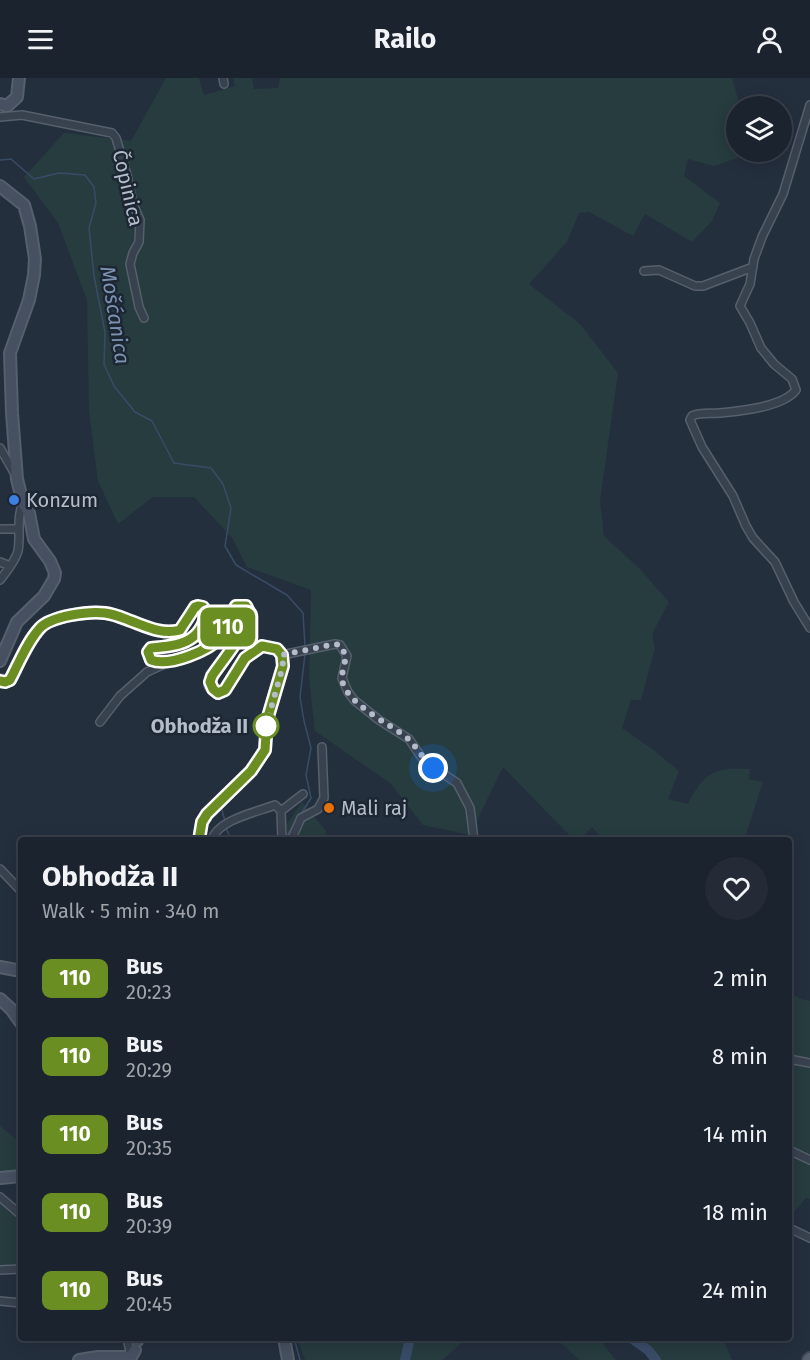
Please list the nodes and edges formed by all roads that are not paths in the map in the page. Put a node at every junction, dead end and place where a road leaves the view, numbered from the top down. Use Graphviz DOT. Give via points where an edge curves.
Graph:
graph roads {
  1 [pos="19,78"];
  2 [pos="0,104"];
  3 [pos="810,105"];
  4 [pos="0,117"];
  5 [pos="0,186"];
  6 [pos="753,267"];
  7 [pos="644,271"];
  8 [pos="144,318"];
  9 [pos="0,448"];
  10 [pos="17,479"];
  11 [pos="23,503"];
  12 [pos="0,529"];
  13 [pos="18,529"];
  14 [pos="0,562"];
  15 [pos="10,566"];
  16 [pos="0,580"];
  17 [pos="810,628"];
  18 [pos="282,655"];
  19 [pos="0,661"];
  20 [pos="170,662"];
  21 [pos="0,681"];
  22 [pos="100,722"];
  23 [pos="322,747"];
  24 [pos="303,794"];
  25 [pos="281,811"];
  26 [pos="200,837"];
  27 [pos="213,837"];
  28 [pos="283,837"];
  29 [pos="292,837"];
  30 [pos="474,837"];
  31 [pos="0,870"];
  32 [pos="18,888"];
  33 [pos="0,967"];
  34 [pos="18,970"];
  35 [pos="0,999"];
  36 [pos="18,1019"];
  37 [pos="792,1060"];
  38 [pos="810,1063"];
  39 [pos="792,1151"];
  40 [pos="810,1160"];
  41 [pos="18,1176"];
  42 [pos="0,1178"];
  43 [pos="0,1197"];
  44 [pos="18,1212"];
  45 [pos="792,1229"];
  46 [pos="810,1238"];
  47 [pos="18,1269"];
  48 [pos="0,1270"];
  49 [pos="0,1301"];
  50 [pos="18,1303"];
  51 [pos="285,1341"];
  52 [pos="133,1347"];
  53 [pos="80,1360"];
  54 [pos="288,1360"];
  1 -- 2 [label="main road" via="17,97 7,106"];
  3 -- 6 [label="street" via="783,194 762,237"];
  4 -- 8 [label="street, Čopinica" via="22,115 116,138 140,220 139,242 130,264"];
  5 -- 10 [label="main road" via="24,205 35,259 29,300 10,353"];
  6 -- 7 [label="street" via="703,286 659,270"];
  6 -- 17 [label="street" via="740,306 761,348 792,379 796,390 783,401 697,414 692,416 691,423 746,526 775,562"];
  9 -- 10 [label="street"];
  10 -- 11 [label="main road"];
  11 -- 13 [label="street"];
  11 -- 19 [label="main road" via="34,539 55,573 44,596 17,622"];
  12 -- 13 [label="street"];
  13 -- 15 [label="street" via="18,551"];
  14 -- 15 [label="street"];
  15 -- 16 [label="street"];
  18 -- 20 [label="main road" via="273,647 262,646 245,658 225,690 218,693 213,689 212,676 250,614 246,606 240,605 214,644"];
  18 -- 26 [label="main road" via="283,666 267,720 265,750 251,771 207,814"];
  18 -- 30 [label="street" via="340,645 346,656 342,678 354,700 409,739 424,761 457,783 470,808"];
  20 -- 21 [label="main road" via="151,660 148,652 151,648 179,646 191,638 205,619 203,607 195,607 180,630 167,632 107,613 53,619 33,636 10,680"];
  20 -- 22 [label="street" via="147,672 120,696"];
  23 -- 29 [label="street" via="324,798 318,809 301,818"];
  24 -- 25 [label="street"];
  25 -- 27 [label="street" via="275,805 242,816 220,826"];
  25 -- 28 [label="street"];
  31 -- 32 [label="street"];
  33 -- 34 [label="main road"];
  35 -- 36 [label="main road"];
  37 -- 38 [label="street"];
  39 -- 40 [label="street"];
  41 -- 42 [label="main road"];
  43 -- 44 [label="street"];
  45 -- 46 [label="street"];
  47 -- 48 [label="street"];
  49 -- 50 [label="street"];
  51 -- 54 [label="main road"];
  52 -- 53 [label="main road"];
}
